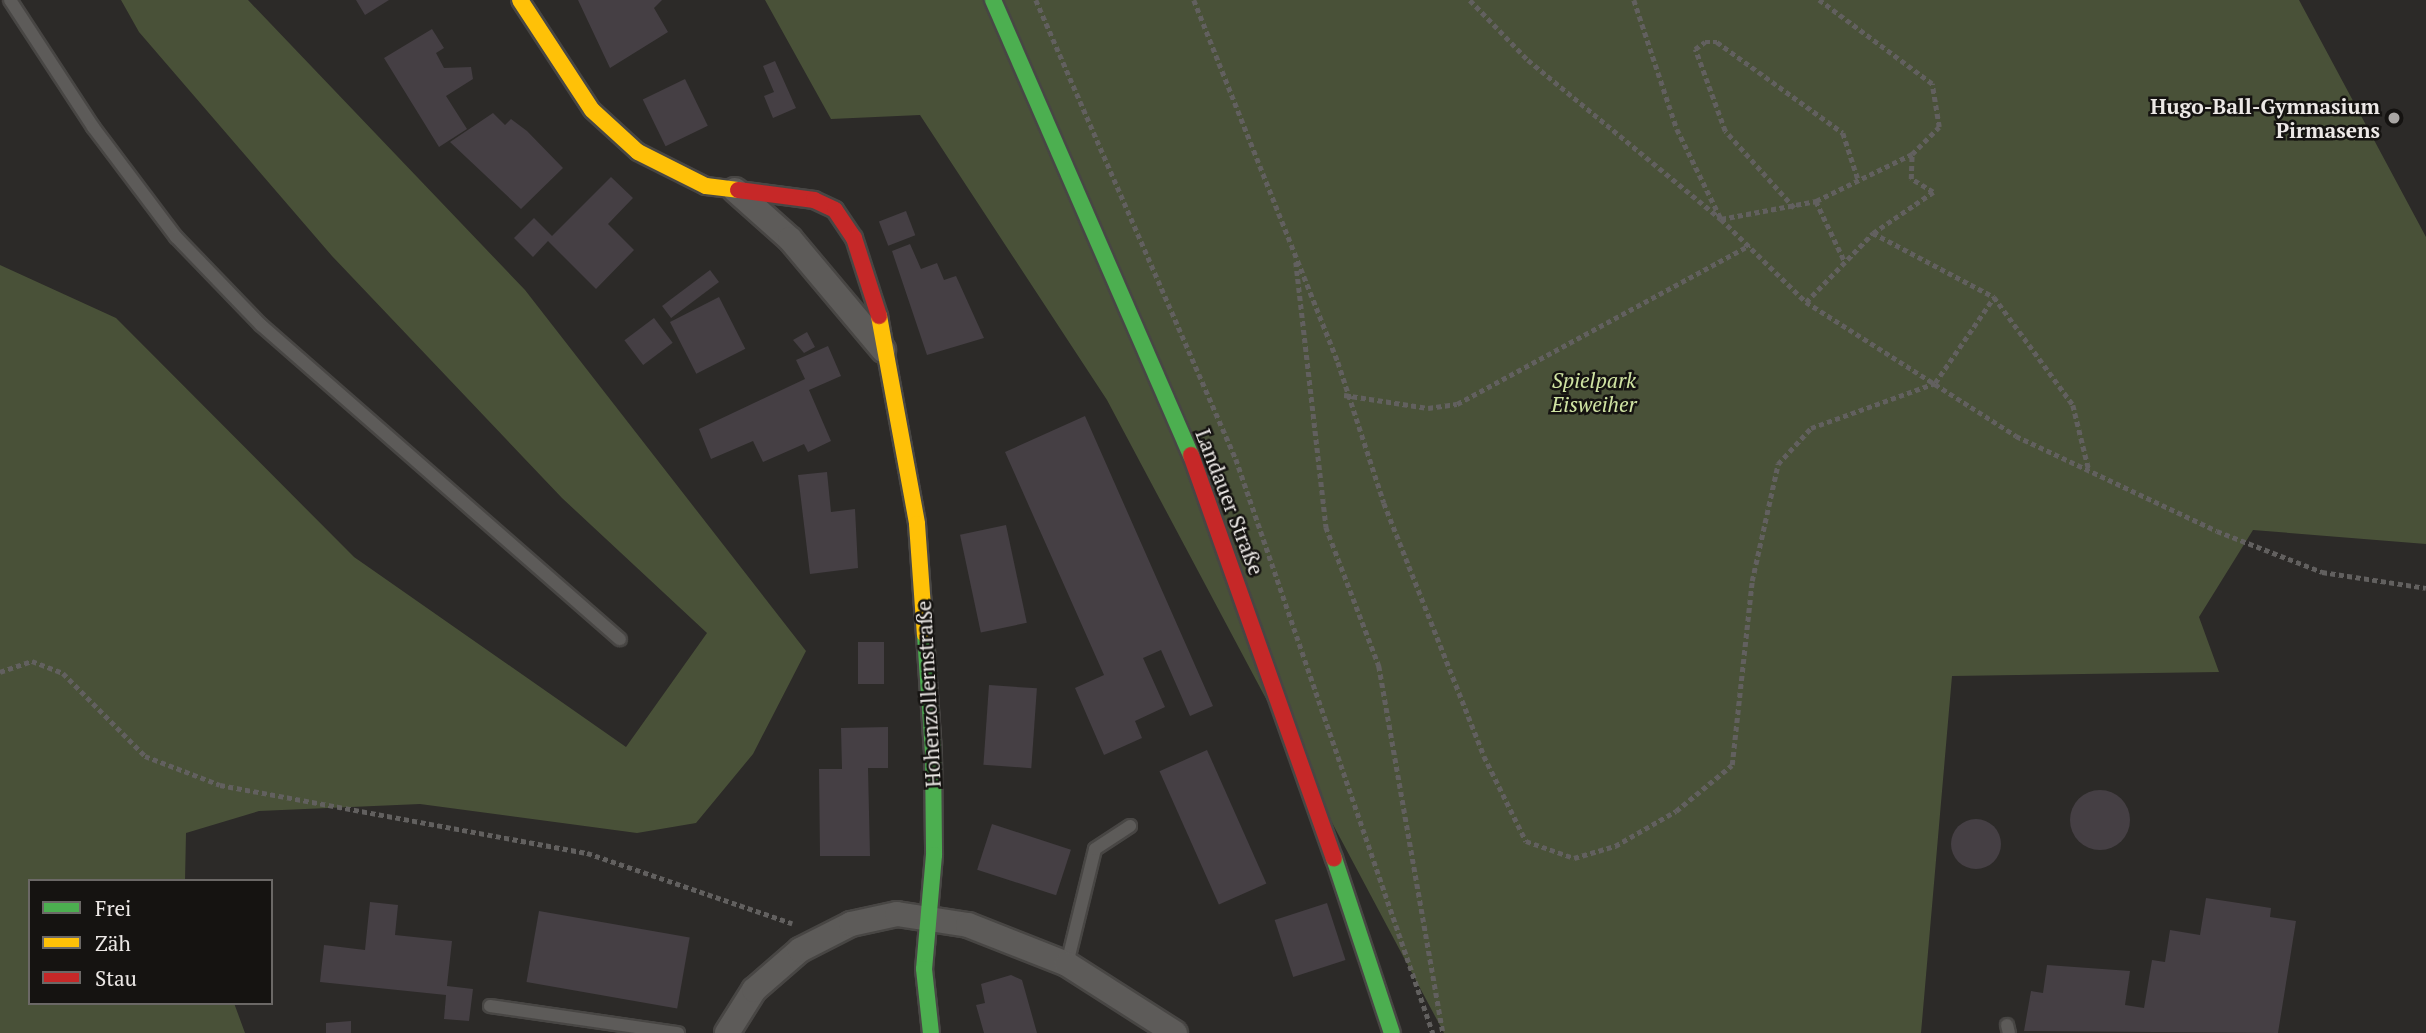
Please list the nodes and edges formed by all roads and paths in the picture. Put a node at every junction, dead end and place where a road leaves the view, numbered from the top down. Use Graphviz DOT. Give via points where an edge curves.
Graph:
graph roads {
  1 [pos="10,0"];
  2 [pos="520,0"];
  3 [pos="993,0"];
  4 [pos="1195,0"];
  5 [pos="1470,0"];
  6 [pos="1634,0"];
  7 [pos="1819,0"];
  8 [pos="1912,154"];
  9 [pos="1858,179"];
  10 [pos="734,189"];
  11 [pos="1816,201"];
  12 [pos="1794,208"];
  13 [pos="1721,219"];
  14 [pos="1873,233"];
  15 [pos="1750,245"];
  16 [pos="1295,254"];
  17 [pos="1845,262"];
  18 [pos="1994,297"];
  19 [pos="1806,302"];
  20 [pos="888,357"];
  21 [pos="1935,383"];
  22 [pos="1344,395"];
  23 [pos="2089,470"];
  24 [pos="2426,588"];
  25 [pos="620,639"];
  26 [pos="0,672"];
  27 [pos="1130,826"];
  28 [pos="928,916"];
  29 [pos="825,936"];
  30 [pos="1067,964"];
  31 [pos="490,1006"];
  32 [pos="678,1033"];
  33 [pos="727,1033"];
  34 [pos="931,1033"];
  35 [pos="1175,1033"];
  36 [pos="1392,1033"];
  37 [pos="1443,1033"];
  1 -- 25 [label="lane" via="93,127 176,237 261,325"];
  2 -- 10 [label="street, Hohenzollernstraße" via="563,71 616,136 663,167 706,186"];
  3 -- 36 [label="street, Landauer Straße" via="1194,462"];
  4 -- 16 [label="path"];
  5 -- 13 [label="path" via="1528,60"];
  6 -- 13 [label="path" via="1677,130"];
  7 -- 8 [label="path" via="1932,84 1940,127"];
  8 -- 9 [label="path"];
  8 -- 14 [label="path" via="1911,179 1933,192"];
  9 -- 11 [label="path"];
  9 -- 12 [label="path" via="1843,133 1717,42 1705,42 1695,49 1697,58 1725,131"];
  10 -- 20 [label="street, Hohenzollernstraße" via="790,239"];
  10 -- 20 [label="street, Hohenzollernstraße" via="786,192 835,210 846,222 874,290"];
  11 -- 12 [label="path"];
  11 -- 17 [label="path"];
  12 -- 13 [label="path"];
  13 -- 15 [label="path"];
  14 -- 17 [label="path"];
  14 -- 18 [label="path"];
  15 -- 19 [label="path"];
  15 -- 22 [label="path" via="1457,404 1429,408"];
  16 -- 22 [label="path"];
  16 -- 37 [label="path" via="1326,527 1379,666"];
  17 -- 19 [label="path"];
  18 -- 21 [label="path"];
  18 -- 23 [label="path" via="2073,405"];
  19 -- 21 [label="path"];
  20 -- 28 [label="street, Hohenzollernstraße" via="917,524 928,641 934,855"];
  21 -- 22 [label="path" via="1811,428 1777,464 1752,581 1732,765 1676,811 1615,846 1574,858 1526,841 1480,744"];
  21 -- 23 [label="path" via="2016,436"];
  23 -- 24 [label="path" via="2322,572"];
  26 -- 29 [label="path" via="32,662 63,673 145,756 220,785 587,853"];
  27 -- 30 [label="lane" via="1095,849"];
  28 -- 29 [label="street" via="878,915"];
  28 -- 30 [label="street"];
  28 -- 34 [label="street, Hohenzollernstraße" via="924,969"];
  29 -- 33 [label="street" via="754,990"];
  30 -- 35 [label="street"];
  31 -- 32 [label="lane"];
}
